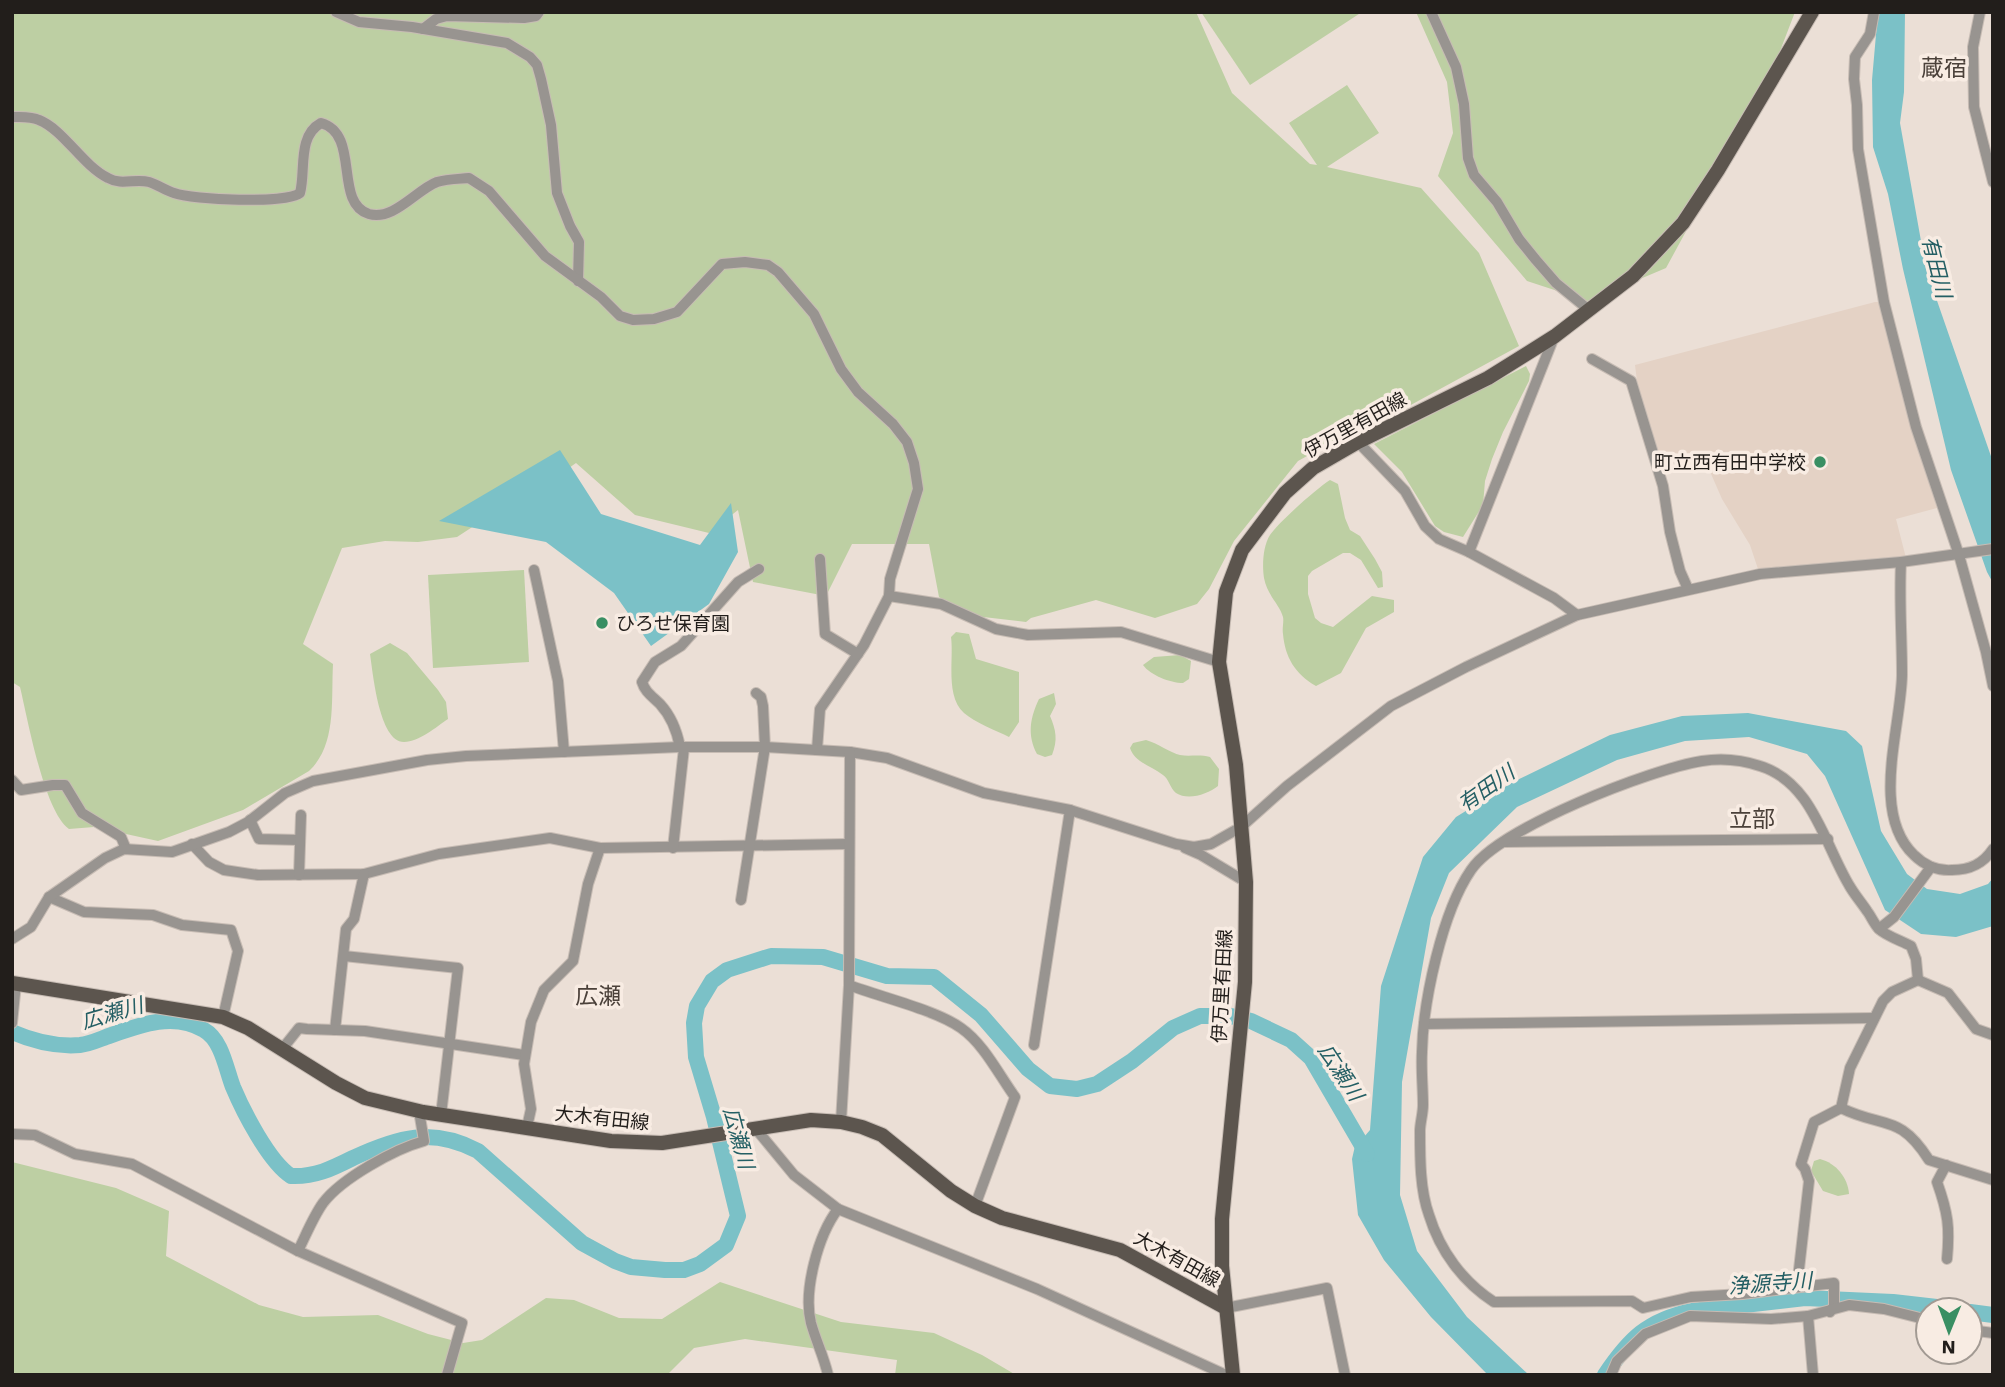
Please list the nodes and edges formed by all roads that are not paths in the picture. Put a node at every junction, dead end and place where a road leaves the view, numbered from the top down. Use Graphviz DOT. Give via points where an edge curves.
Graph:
graph roads {
  1 [pos="336,12"];
  2 [pos="539,12"];
  3 [pos="1431,12"];
  4 [pos="1812,12"];
  5 [pos="1874,12"];
  6 [pos="1980,12"];
  7 [pos="423,29"];
  8 [pos="12,117"];
  9 [pos="1993,182"];
  10 [pos="578,281"];
  11 [pos="1589,310"];
  12 [pos="1555,336"];
  13 [pos="1592,359"];
  14 [pos="1358,442"];
  15 [pos="1993,550"];
  16 [pos="1469,552"];
  17 [pos="1959,555"];
  18 [pos="820,559"];
  19 [pos="1901,562"];
  20 [pos="759,569"];
  21 [pos="534,570"];
  22 [pos="1688,589"];
  23 [pos="889,596"];
  24 [pos="1577,615"];
  25 [pos="858,654"];
  26 [pos="1219,662"];
  27 [pos="1993,686"];
  28 [pos="757,693"];
  29 [pos="682,747"];
  30 [pos="765,747"];
  31 [pos="817,750"];
  32 [pos="564,752"];
  33 [pos="850,752"];
  34 [pos="12,780"];
  35 [pos="1070,810"];
  36 [pos="301,815"];
  37 [pos="250,820"];
  38 [pos="1241,827"];
  39 [pos="1828,839"];
  40 [pos="300,841"];
  41 [pos="1503,842"];
  42 [pos="192,844"];
  43 [pos="849,844"];
  44 [pos="1176,844"];
  45 [pos="748,846"];
  46 [pos="600,848"];
  47 [pos="673,848"];
  48 [pos="126,849"];
  49 [pos="1993,849"];
  50 [pos="1931,867"];
  51 [pos="364,874"];
  52 [pos="299,875"];
  53 [pos="1246,882"];
  54 [pos="49,897"];
  55 [pos="741,900"];
  56 [pos="1879,929"];
  57 [pos="12,939"];
  58 [pos="344,956"];
  59 [pos="1918,980"];
  60 [pos="14,983"];
  61 [pos="849,985"];
  62 [pos="223,1017"];
  63 [pos="1874,1018"];
  64 [pos="13,1019"];
  65 [pos="1424,1024"];
  66 [pos="335,1030"];
  67 [pos="1993,1035"];
  68 [pos="449,1042"];
  69 [pos="1034,1045"];
  70 [pos="284,1048"];
  71 [pos="524,1055"];
  72 [pos="1840,1108"];
  73 [pos="421,1115"];
  74 [pos="441,1115"];
  75 [pos="841,1122"];
  76 [pos="527,1127"];
  77 [pos="756,1129"];
  78 [pos="12,1134"];
  79 [pos="1946,1165"];
  80 [pos="1993,1180"];
  81 [pos="975,1206"];
  82 [pos="838,1209"];
  83 [pos="298,1251"];
  84 [pos="1947,1259"];
  85 [pos="1797,1286"];
  86 [pos="1226,1308"];
  87 [pos="1832,1309"];
  88 [pos="1808,1316"];
  89 [pos="1914,1316"];
  90 [pos="447,1375"];
  91 [pos="828,1375"];
  92 [pos="1226,1375"];
  93 [pos="1233,1375"];
  94 [pos="1345,1375"];
  95 [pos="1611,1375"];
  96 [pos="1813,1375"];
  1 -- 7 [label="street" via="359,22"];
  2 -- 7 [label="street" via="524,18 447,16"];
  3 -- 11 [label="street" via="1455,67 1474,175 1536,260"];
  4 -- 11 [label="main road, 伊万里有田線" via="1683,223 1633,276"];
  5 -- 17 [label="street" via="1870,34 1855,57 1858,149 1884,302 1916,427"];
  6 -- 9 [label="street" via="1973,47 1974,107"];
  7 -- 10 [label="street" via="507,43 537,65 551,125 556,192 579,242"];
  8 -- 10 [label="street" via="46,123 116,182 142,181 175,194 237,199 287,199 300,193 307,139 313,128 329,125 340,137 352,194 358,207 369,214 396,209 435,183 469,178 489,191 545,256"];
  10 -- 23 [label="street" via="620,316 634,320 677,312 722,264 768,265 778,272 814,314 841,369 858,392 907,442 918,489"];
  11 -- 12 [label="main road, 伊万里有田線"];
  12 -- 14 [label="main road, 伊万里有田線" via="1488,378"];
  12 -- 16 [label="street"];
  13 -- 22 [label="street" via="1631,381"];
  14 -- 16 [label="street" via="1405,491 1424,526"];
  14 -- 26 [label="main road, 伊万里有田線" via="1313,468 1285,493 1242,550 1226,592"];
  15 -- 17 [label="street"];
  16 -- 24 [label="street"];
  17 -- 19 [label="street"];
  17 -- 27 [label="street"];
  18 -- 25 [label="street" via="825,634"];
  19 -- 22 [label="street" via="1760,574"];
  19 -- 50 [label="street" via="1902,677 1892,779 1894,823 1911,853"];
  20 -- 29 [label="street" via="738,582 681,646 656,662 642,681 645,691 662,706"];
  21 -- 32 [label="street" via="558,681"];
  22 -- 24 [label="street"];
  23 -- 25 [label="street"];
  23 -- 26 [label="street" via="941,604 996,629 1028,635 1121,632"];
  24 -- 38 [label="street" via="1391,706"];
  25 -- 31 [label="street" via="820,709"];
  26 -- 38 [label="main road, 伊万里有田線"];
  28 -- 30 [label="street" via="764,706"];
  29 -- 30 [label="street"];
  29 -- 32 [label="street"];
  29 -- 47 [label="street"];
  30 -- 31 [label="street"];
  30 -- 45 [label="street"];
  31 -- 33 [label="street"];
  32 -- 37 [label="street" via="427,760 313,780 285,793"];
  33 -- 35 [label="street" via="887,758 984,793"];
  33 -- 43 [label="street"];
  34 -- 48 [label="street" via="21,790 65,785 82,813 121,836"];
  35 -- 44 [label="street"];
  35 -- 69 [label="street"];
  36 -- 40 [label="street"];
  37 -- 40 [label="street" via="259,839"];
  37 -- 42 [label="street"];
  38 -- 44 [label="street" via="1211,844"];
  38 -- 53 [label="main road, 伊万里有田線"];
  39 -- 41 [label="street"];
  39 -- 41 [label="street" via="1799,793 1781,776 1761,766 1726,760 1660,770 1533,824"];
  39 -- 56 [label="street" via="1848,884"];
  40 -- 52 [label="street"];
  41 -- 65 [label="street" via="1472,867 1460,888 1437,960"];
  42 -- 48 [label="street" via="172,852"];
  42 -- 52 [label="street" via="224,870"];
  43 -- 45 [label="street"];
  43 -- 61 [label="street"];
  44 -- 53 [label="street"];
  45 -- 47 [label="street"];
  45 -- 55 [label="street"];
  46 -- 47 [label="street"];
  46 -- 51 [label="street" via="550,838 439,854"];
  46 -- 71 [label="street" via="573,961 544,990"];
  48 -- 54 [label="street"];
  49 -- 50 [label="street" via="1979,864 1965,869"];
  50 -- 56 [label="street"];
  51 -- 52 [label="street"];
  51 -- 58 [label="street" via="354,919 346,929"];
  53 -- 86 [label="main road, 伊万里有田線" via="1245,982 1222,1219"];
  54 -- 57 [label="street" via="32,927"];
  54 -- 62 [label="street" via="85,912 153,915 182,925 231,930 238,951"];
  56 -- 59 [label="street" via="1911,946"];
  58 -- 66 [label="street"];
  58 -- 68 [label="street" via="458,968"];
  59 -- 63 [label="street" via="1892,992"];
  59 -- 67 [label="street" via="1948,993 1976,1029"];
  60 -- 62 [label="main road, 大木有田線"];
  60 -- 64 [label="street"];
  61 -- 75 [label="street"];
  61 -- 81 [label="street" via="962,1028 1015,1097"];
  62 -- 70 [label="main road, 大木有田線"];
  63 -- 65 [label="street"];
  63 -- 72 [label="street" via="1850,1068"];
  65 -- 85 [label="street" via="1420,1129 1428,1213 1450,1259 1479,1292 1494,1302 1632,1301 1643,1308 1691,1297"];
  66 -- 68 [label="street"];
  66 -- 70 [label="street" via="299,1028"];
  68 -- 71 [label="street"];
  68 -- 74 [label="street"];
  70 -- 73 [label="main road, 大木有田線" via="365,1098"];
  71 -- 76 [label="street" via="531,1109"];
  72 -- 79 [label="street" via="1897,1125 1916,1139 1929,1160"];
  72 -- 85 [label="street" via="1814,1122 1801,1164 1809,1181"];
  73 -- 74 [label="main road, 大木有田線"];
  73 -- 83 [label="street" via="424,1141 402,1147 333,1192 316,1213"];
  74 -- 76 [label="main road, 大木有田線"];
  75 -- 77 [label="main road, 大木有田線" via="811,1120"];
  75 -- 81 [label="main road, 大木有田線" via="882,1135"];
  76 -- 77 [label="main road, 大木有田線" via="611,1141 662,1143"];
  77 -- 82 [label="street" via="793,1175"];
  78 -- 83 [label="street" via="35,1135 75,1154 132,1164"];
  79 -- 80 [label="street"];
  79 -- 84 [label="street" via="1937,1182 1950,1231"];
  81 -- 86 [label="main road, 大木有田線" via="1002,1218 1120,1250"];
  82 -- 91 [label="street" via="823,1233 811,1281 810,1320"];
  82 -- 92 [label="street" via="1037,1289"];
  83 -- 90 [label="street" via="462,1323"];
  85 -- 87 [label="street" via="1833,1283"];
  86 -- 93 [label="main road, 大木有田線"];
  86 -- 94 [label="street" via="1327,1288"];
  87 -- 88 [label="street"];
  87 -- 89 [label="street" via="1849,1305"];
  88 -- 95 [label="street" via="1689,1316 1645,1335 1617,1361"];
  88 -- 96 [label="street"];
}
